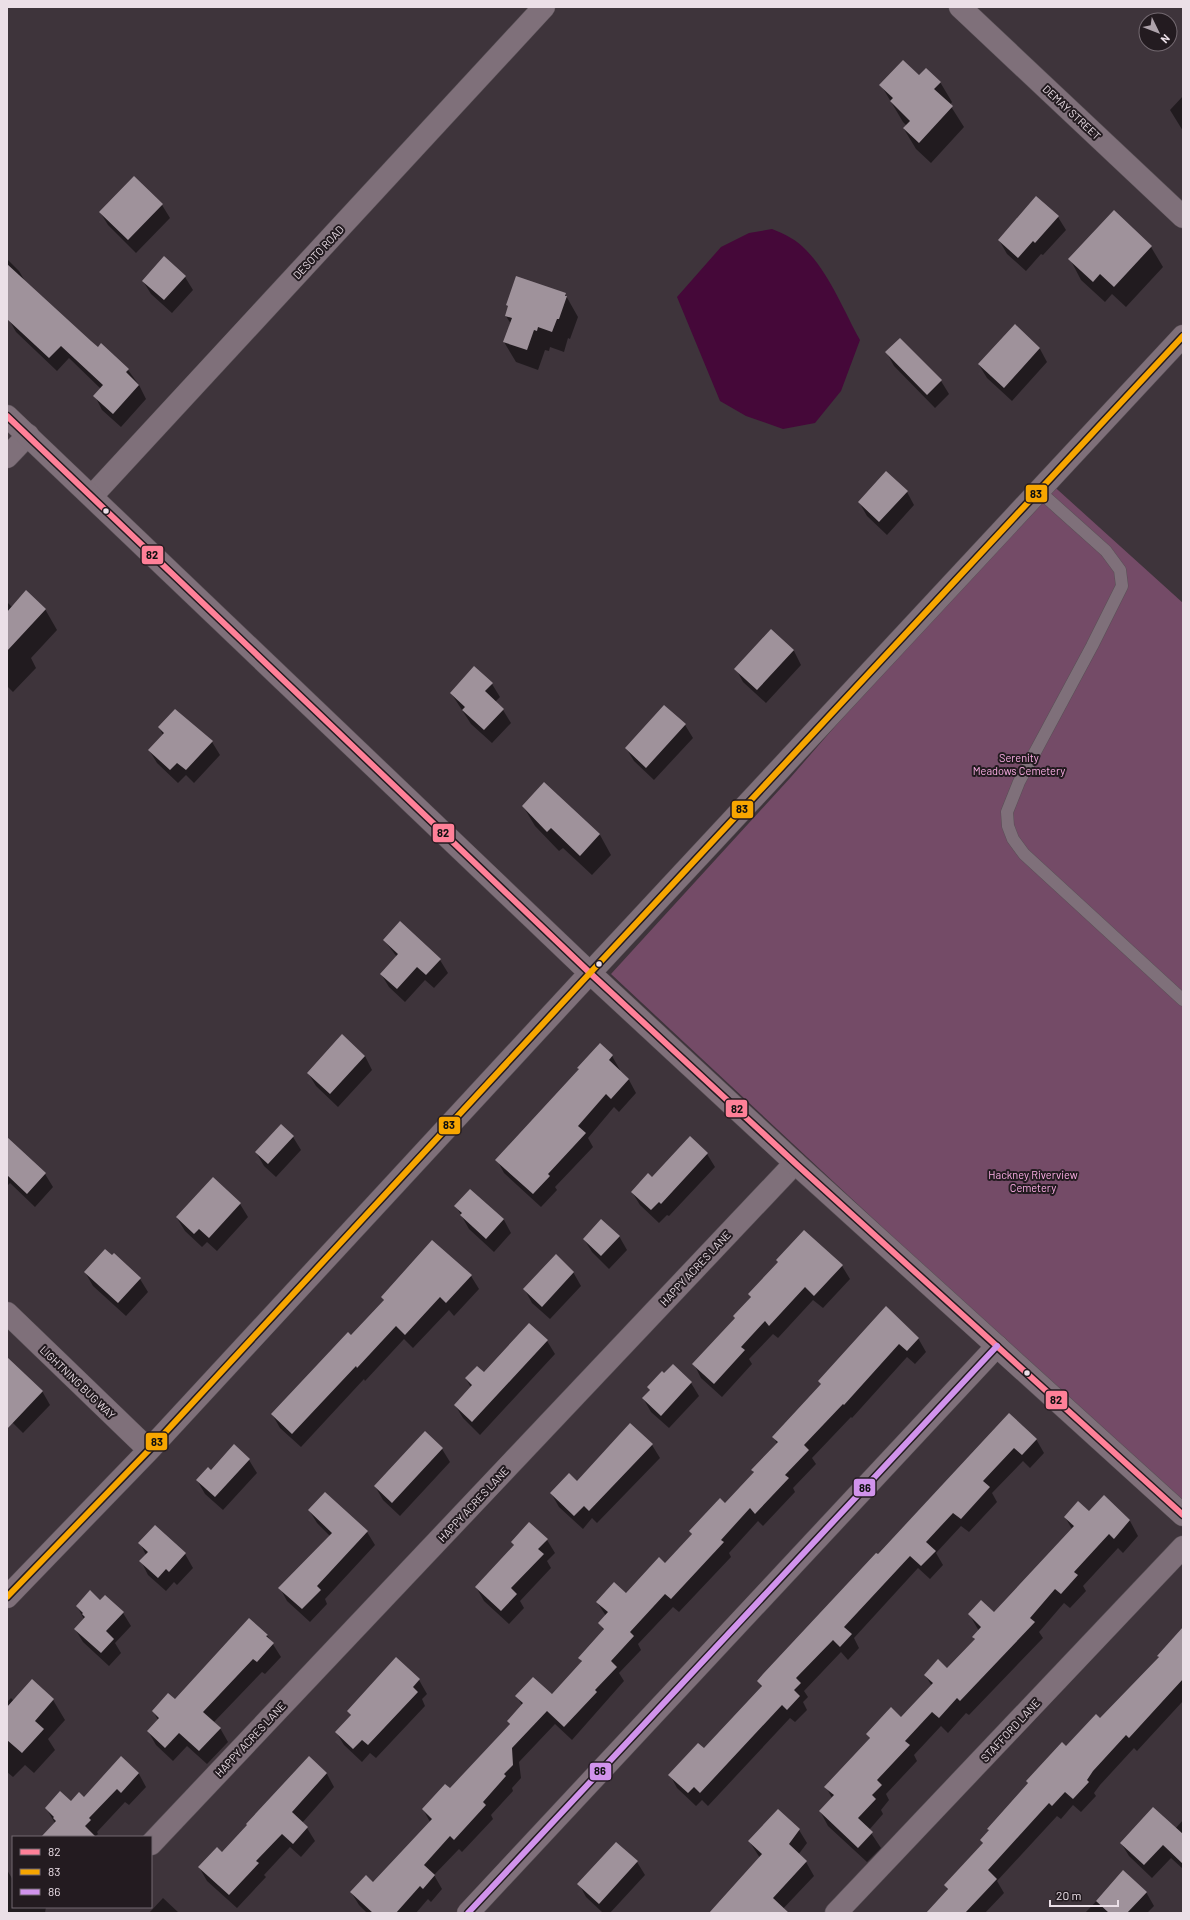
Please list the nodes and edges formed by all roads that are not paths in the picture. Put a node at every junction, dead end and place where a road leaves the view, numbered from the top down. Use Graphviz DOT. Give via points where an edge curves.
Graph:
graph roads {
  1 [pos="544,7"];
  2 [pos="960,7"];
  3 [pos="1183,216"];
  4 [pos="1183,336"];
  5 [pos="7,416"];
  6 [pos="28,435"];
  7 [pos="7,457"];
  8 [pos="1039,491"];
  9 [pos="92,496"];
  10 [pos="590,973"];
  11 [pos="1183,1000"];
  12 [pos="794,1163"];
  13 [pos="7,1313"];
  14 [pos="997,1346"];
  15 [pos="149,1450"];
  16 [pos="1183,1515"];
  17 [pos="1183,1547"];
  18 [pos="7,1597"];
  19 [pos="152,1843"];
  20 [pos="468,1913"];
  21 [pos="836,1913"];
  1 -- 9 [label="street, DESOTO ROAD"];
  2 -- 3 [label="street, DEMAY STREET"];
  4 -- 8 [label="street"];
  5 -- 6 [label="street"];
  6 -- 7 [label="street"];
  6 -- 9 [label="street"];
  8 -- 10 [label="street"];
  8 -- 11 [label="lane" via="1106,551 1120,570 1122,586 1019,782 1007,812 1008,826 1013,839 1024,854"];
  9 -- 10 [label="street"];
  10 -- 12 [label="street"];
  10 -- 15 [label="street"];
  12 -- 14 [label="street"];
  12 -- 19 [label="street, HAPPY ACRES LANE"];
  13 -- 15 [label="street, LIGHTNING BUG WAY"];
  14 -- 16 [label="street"];
  14 -- 20 [label="street"];
  15 -- 18 [label="street"];
  17 -- 21 [label="street, STAFFORD LANE"];
}
